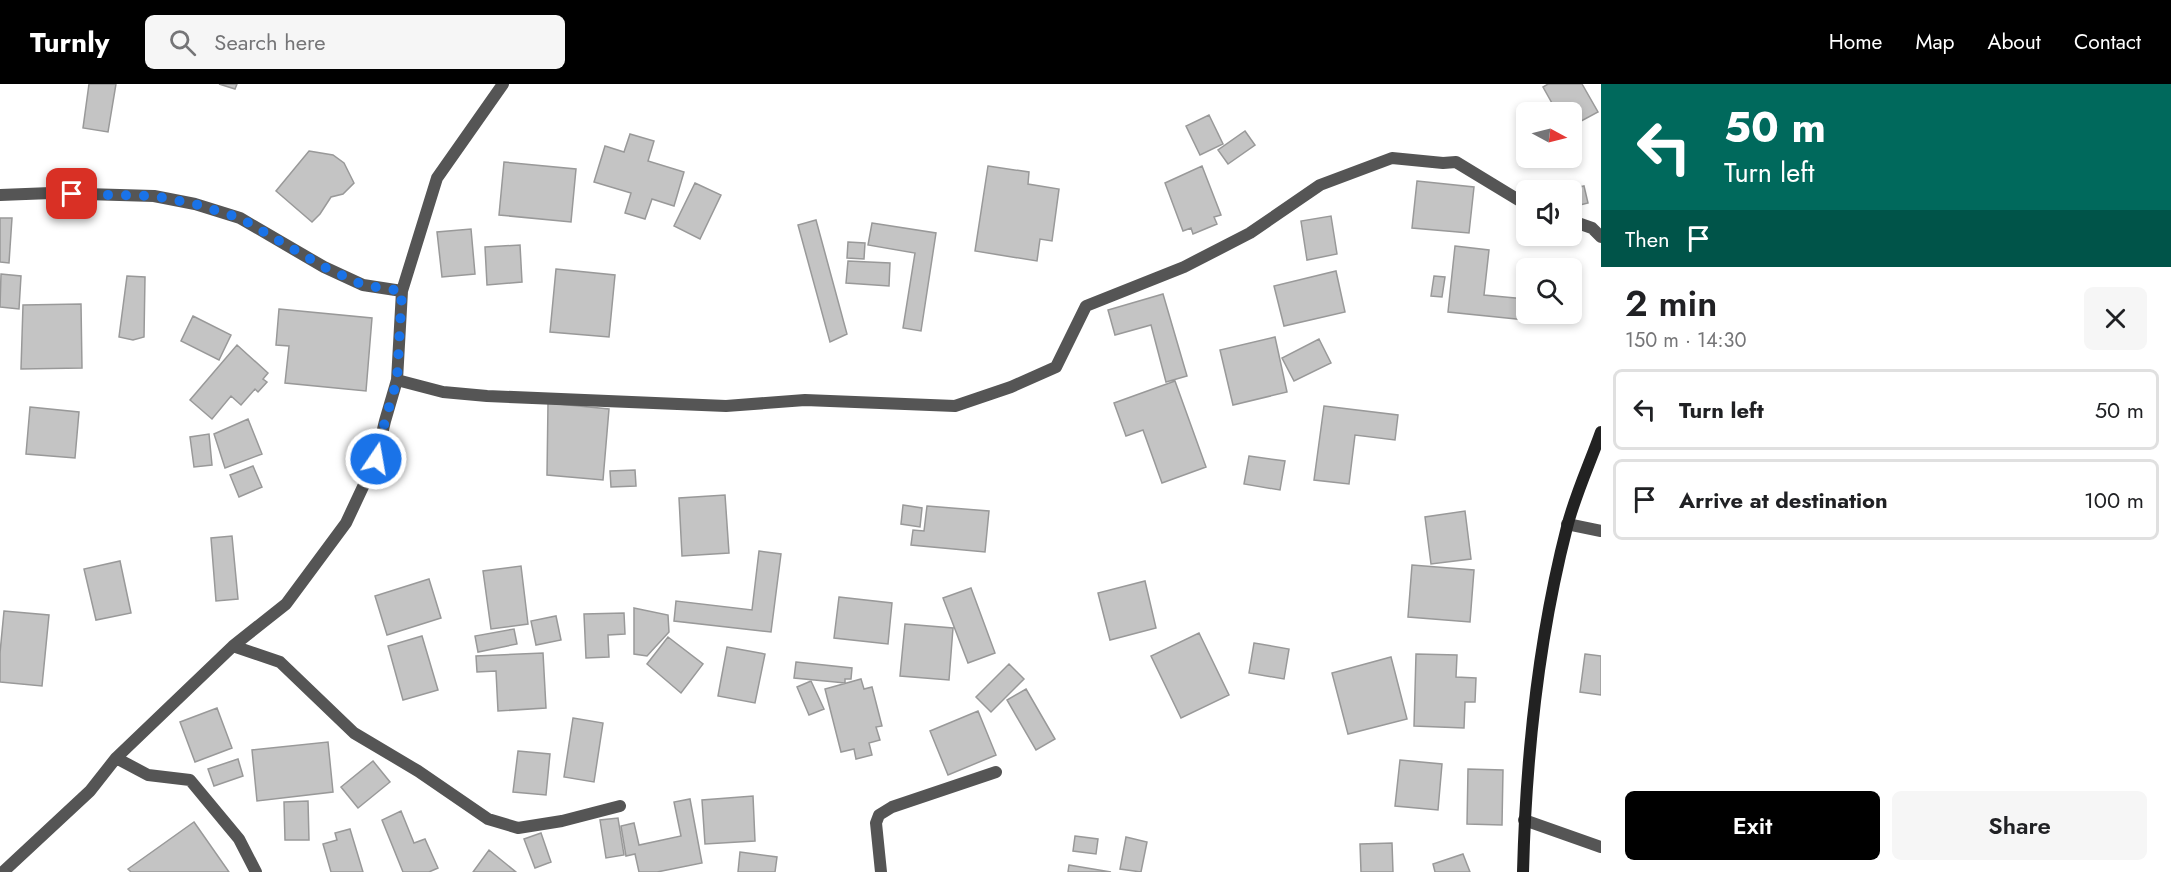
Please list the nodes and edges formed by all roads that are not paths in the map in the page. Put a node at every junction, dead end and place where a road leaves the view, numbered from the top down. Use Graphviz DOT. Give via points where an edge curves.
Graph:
graph roads {
  1 [pos="502,84"];
  2 [pos="0,195"];
  3 [pos="1516,198"];
  4 [pos="1582,224"];
  5 [pos="1601,237"];
  6 [pos="402,291"];
  7 [pos="397,380"];
  8 [pos="1601,432"];
  9 [pos="1567,524"];
  10 [pos="1601,531"];
  11 [pos="233,646"];
  12 [pos="116,758"];
  13 [pos="996,772"];
  14 [pos="620,806"];
  15 [pos="1524,820"];
  16 [pos="1601,847"];
  17 [pos="3,872"];
  18 [pos="255,872"];
  19 [pos="881,872"];
  20 [pos="1523,872"];
  1 -- 6 [label="street" via="437,178"];
  2 -- 6 [label="street" via="154,196 195,204 240,218 363,285"];
  3 -- 7 [label="street" via="1456,162 1392,158 1320,185 1250,233 1184,267 1086,306 1056,367 955,406 806,400 726,406 488,396 443,392"];
  4 -- 5 [label="street"];
  6 -- 7 [label="street"];
  7 -- 11 [label="street" via="376,459 346,523 286,604"];
  8 -- 9 [label="main road"];
  9 -- 10 [label="street"];
  9 -- 15 [label="main road" via="1533,706"];
  11 -- 12 [label="street"];
  11 -- 14 [label="street" via="280,662 354,733 488,819 518,828"];
  12 -- 17 [label="street" via="90,791"];
  12 -- 18 [label="street" via="148,775 190,780 239,839"];
  13 -- 19 [label="street" via="892,807 879,815 876,823"];
  15 -- 16 [label="street"];
  15 -- 20 [label="main road"];
}
